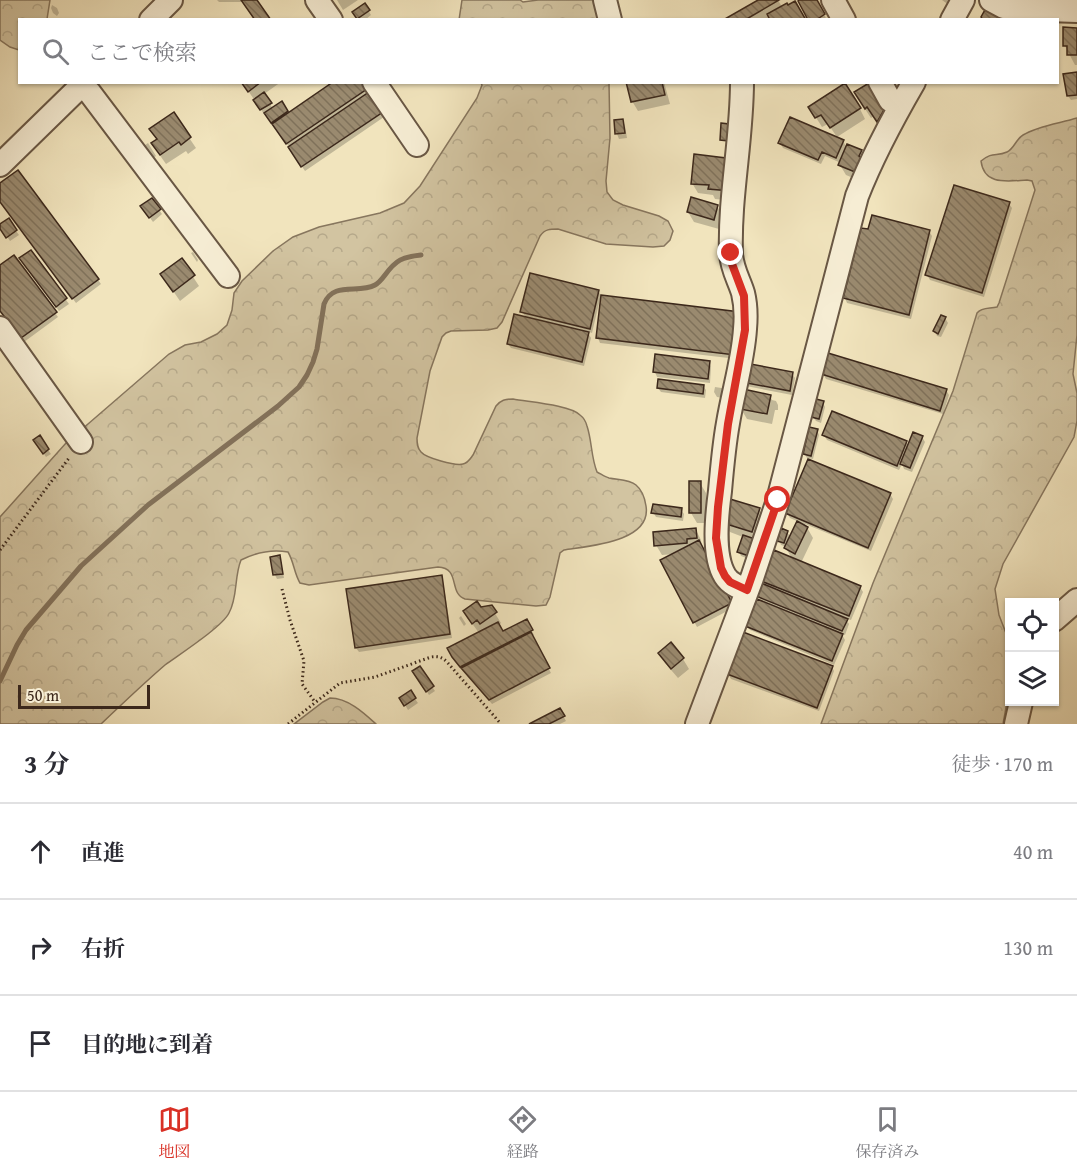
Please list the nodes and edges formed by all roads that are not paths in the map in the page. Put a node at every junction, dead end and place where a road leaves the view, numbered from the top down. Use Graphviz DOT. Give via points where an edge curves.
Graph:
graph roads {
  1 [pos="171,0"];
  2 [pos="317,0"];
  3 [pos="605,0"];
  4 [pos="833,0"];
  5 [pos="963,0"];
  6 [pos="991,0"];
  7 [pos="1077,10"];
  8 [pos="153,18"];
  9 [pos="330,18"];
  10 [pos="610,18"];
  11 [pos="843,18"];
  12 [pos="953,18"];
  13 [pos="84,84"];
  14 [pos="375,84"];
  15 [pos="742,84"];
  16 [pos="881,84"];
  17 [pos="913,84"];
  18 [pos="900,106"];
  19 [pos="417,145"];
  20 [pos="0,165"];
  21 [pos="228,276"];
  22 [pos="0,328"];
  23 [pos="81,442"];
  24 [pos="747,590"];
  25 [pos="1077,600"];
  26 [pos="1059,616"];
  27 [pos="1020,706"];
  28 [pos="697,724"];
  29 [pos="1016,724"];
  1 -- 8 [label="street"];
  2 -- 9 [label="street"];
  3 -- 10 [label="street"];
  4 -- 11 [label="street"];
  5 -- 12 [label="street"];
  6 -- 7 [label="street" via="1013,9"];
  13 -- 20 [label="street"];
  13 -- 21 [label="street"];
  14 -- 19 [label="street"];
  15 -- 24 [label="street" via="731,253 744,296 745,330 728,424 716,538 725,576"];
  16 -- 18 [label="street" via="890,100"];
  17 -- 18 [label="street"];
  18 -- 24 [label="street" via="857,196 787,470"];
  22 -- 23 [label="street"];
  24 -- 28 [label="street"];
  25 -- 26 [label="street"];
  27 -- 29 [label="street"];
}
